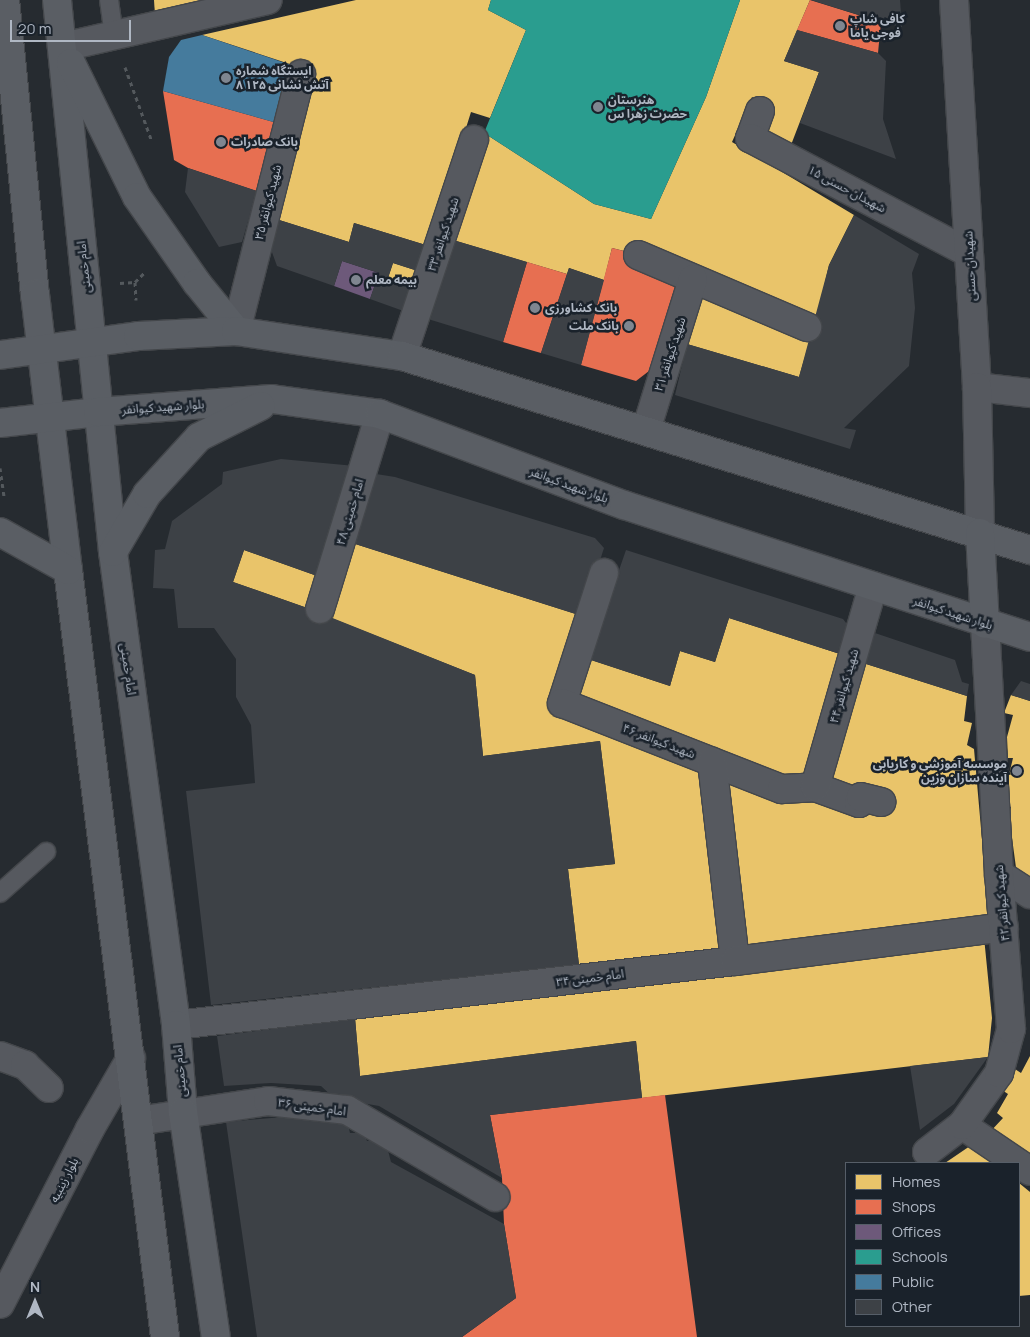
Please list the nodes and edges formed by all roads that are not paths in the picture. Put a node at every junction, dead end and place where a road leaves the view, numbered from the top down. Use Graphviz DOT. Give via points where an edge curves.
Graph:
graph roads {
  1 [pos="5,0"];
  2 [pos="57,0"];
  3 [pos="109,0"];
  4 [pos="268,0"];
  5 [pos="954,0"];
  6 [pos="114,36"];
  7 [pos="63,47"];
  8 [pos="301,74"];
  9 [pos="16,104"];
  10 [pos="760,111"];
  11 [pos="0,140"];
  12 [pos="474,140"];
  13 [pos="969,253"];
  14 [pos="638,255"];
  15 [pos="694,279"];
  16 [pos="807,327"];
  17 [pos="236,331"];
  18 [pos="92,342"];
  19 [pos="41,349"];
  20 [pos="0,355"];
  21 [pos="402,356"];
  22 [pos="977,387"];
  23 [pos="1030,393"];
  24 [pos="272,400"];
  25 [pos="98,412"];
  26 [pos="380,414"];
  27 [pos="50,418"];
  28 [pos="0,423"];
  29 [pos="646,430"];
  30 [pos="0,532"];
  31 [pos="980,533"];
  32 [pos="1030,550"];
  33 [pos="113,552"];
  34 [pos="68,570"];
  35 [pos="604,573"];
  36 [pos="873,586"];
  37 [pos="320,609"];
  38 [pos="985,624"];
  39 [pos="1030,637"];
  40 [pos="712,762"];
  41 [pos="815,787"];
  42 [pos="882,802"];
  43 [pos="46,852"];
  44 [pos="999,874"];
  45 [pos="0,893"];
  46 [pos="1030,894"];
  47 [pos="1004,927"];
  48 [pos="735,961"];
  49 [pos="176,1025"];
  50 [pos="1021,1035"];
  51 [pos="0,1056"];
  52 [pos="131,1058"];
  53 [pos="49,1088"];
  54 [pos="183,1112"];
  55 [pos="138,1121"];
  56 [pos="962,1125"];
  57 [pos="927,1152"];
  58 [pos="1018,1162"];
  59 [pos="495,1197"];
  60 [pos="0,1304"];
  61 [pos="165,1337"];
  62 [pos="216,1337"];
  1 -- 9 [label="main road"];
  2 -- 7 [label="main road, امام خمینی"];
  3 -- 6 [label="lane"];
  4 -- 6 [label="street"];
  5 -- 13 [label="street, شهیدان حسنی"];
  6 -- 7 [label="street"];
  7 -- 17 [label="main road" via="137,197 186,268"];
  7 -- 18 [label="main road, امام خمینی"];
  8 -- 17 [label="street, شهید کیوانفر ۳۵"];
  9 -- 11 [label="main road"];
  9 -- 19 [label="main road"];
  10 -- 13 [label="street, شهیدان حسنی ۱۵" via="750,138"];
  12 -- 21 [label="street, شهید کیوانفر ۳۳"];
  13 -- 22 [label="street, شهیدان حسنی"];
  14 -- 15 [label="street"];
  15 -- 16 [label="street"];
  15 -- 29 [label="street, شهید کیوانفر ۳۱"];
  17 -- 18 [label="main road"];
  17 -- 21 [label="main road"];
  18 -- 19 [label="main road"];
  18 -- 25 [label="main road, امام خمینی"];
  19 -- 20 [label="main road"];
  19 -- 27 [label="main road"];
  21 -- 29 [label="main road"];
  22 -- 23 [label="street"];
  22 -- 31 [label="street, شهیدان حسنی"];
  24 -- 25 [label="main road, بلوار شهید کیوانفر"];
  24 -- 26 [label="main road, بلوار شهید کیوانفر"];
  24 -- 33 [label="main road" via="199,437 147,494"];
  25 -- 27 [label="main road, بلوار شهید کیوانفر"];
  25 -- 33 [label="main road, امام خمینی"];
  26 -- 36 [label="main road, بلوار شهید کیوانفر" via="624,505"];
  26 -- 37 [label="street, امام خمینی ۴۸"];
  27 -- 28 [label="main road, بلوار شهید کیوانفر"];
  27 -- 34 [label="main road"];
  29 -- 31 [label="main road"];
  30 -- 34 [label="main road"];
  31 -- 32 [label="main road"];
  31 -- 38 [label="main road"];
  33 -- 49 [label="main road, امام خمینی"];
  34 -- 52 [label="main road"];
  35 -- 40 [label="street, شهید کیوانفر ۴۶" via="562,703"];
  36 -- 38 [label="main road, بلوار شهید کیوانفر"];
  36 -- 41 [label="street, شهید کیوانفر ۴۴"];
  38 -- 39 [label="main road, بلوار شهید کیوانفر"];
  38 -- 44 [label="street, شهید کیوانفر ۴۲"];
  40 -- 41 [label="street, شهید کیوانفر ۴۶" via="782,789"];
  40 -- 48 [label="street"];
  41 -- 42 [label="street, شهید کیوانفر ۴۶" via="859,803 862,797"];
  43 -- 45 [label="lane"];
  44 -- 46 [label="street"];
  44 -- 47 [label="street, شهید کیوانفر ۴۲"];
  47 -- 48 [label="street, امام خمینی ۳۴"];
  47 -- 50 [label="street, شهید کیوانفر ۴۲"];
  48 -- 49 [label="street, امام خمینی ۳۴"];
  49 -- 54 [label="main road, امام خمینی"];
  50 -- 56 [label="street, شهید کیوانفر ۴۲"];
  51 -- 53 [label="street" via="25,1065"];
  52 -- 55 [label="main road"];
  52 -- 60 [label="street, بلوار زینبیه" via="90,1129"];
  54 -- 55 [label="street, امام خمینی ۳۶"];
  54 -- 59 [label="street, امام خمینی ۳۶" via="268,1101 347,1110"];
  54 -- 62 [label="main road, امام خمینی"];
  55 -- 61 [label="main road"];
  56 -- 57 [label="street, شهید کیوانفر ۴۲"];
  56 -- 58 [label="street"];
}
